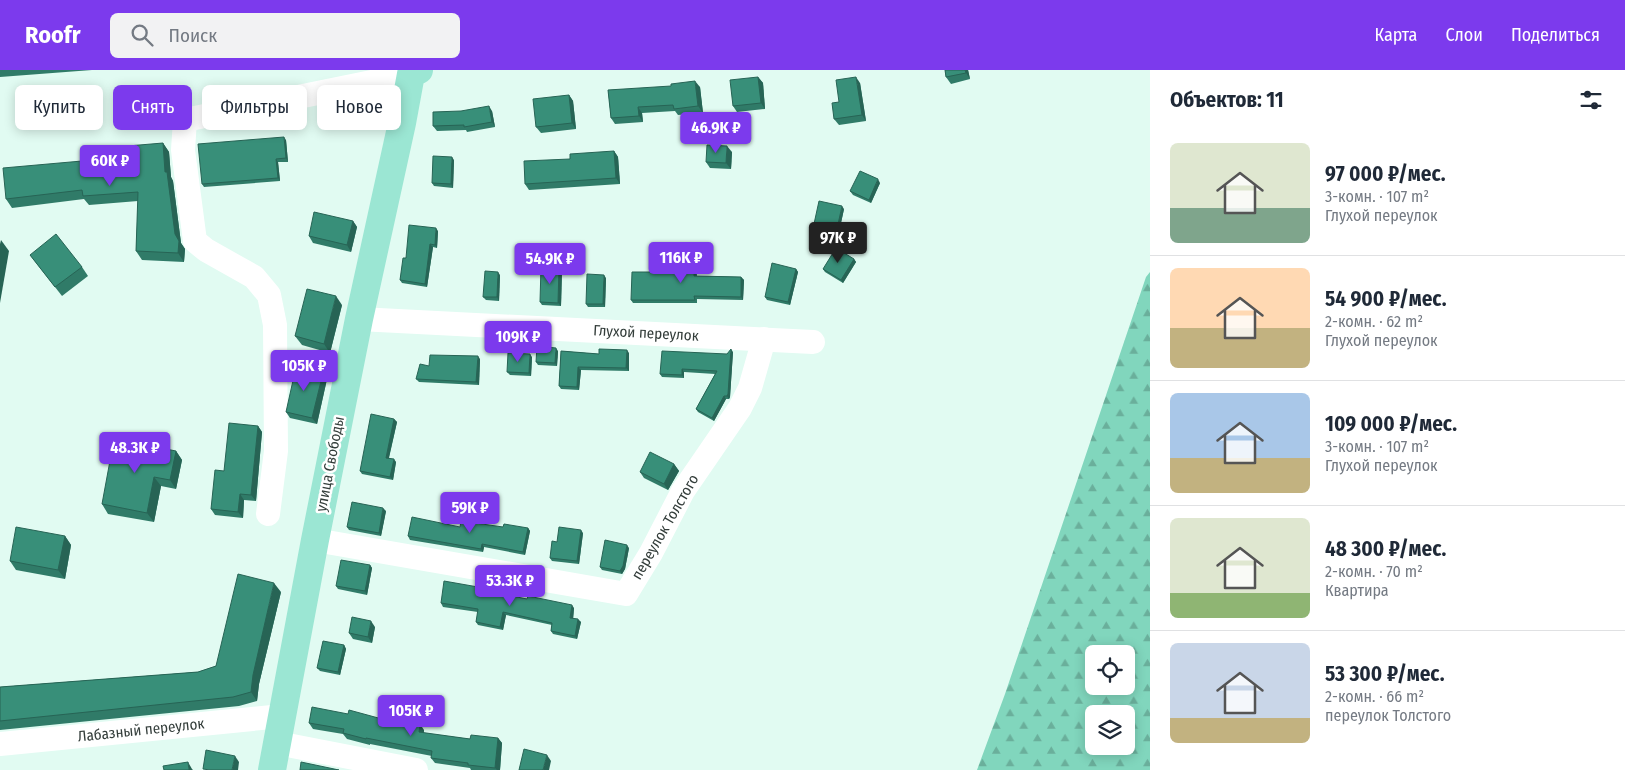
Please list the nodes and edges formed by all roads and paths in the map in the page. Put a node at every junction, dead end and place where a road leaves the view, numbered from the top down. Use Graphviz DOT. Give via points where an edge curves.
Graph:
graph roads {
  1 [pos="414,71"];
  2 [pos="359,319"];
  3 [pos="764,339"];
  4 [pos="813,342"];
  5 [pos="268,514"];
  6 [pos="315,540"];
  7 [pos="282,716"];
  8 [pos="277,743"];
  9 [pos="0,744"];
  10 [pos="272,770"];
  11 [pos="416,770"];
  1 -- 2 [label="main road, улица Свободы"];
  1 -- 5 [label="street" via="185,120 183,150 195,241 254,277 269,295 276,325 276,451"];
  2 -- 3 [label="street, Глухой переулок"];
  2 -- 6 [label="main road, улица Свободы"];
  3 -- 4 [label="street, Глухой переулок"];
  3 -- 6 [label="street, переулок Толстого" via="750,388 740,408 683,491 626,594"];
  6 -- 7 [label="main road, улица Свободы"];
  7 -- 8 [label="main road, улица Свободы"];
  7 -- 9 [label="street, Лабазный переулок"];
  8 -- 10 [label="main road, улица Свободы"];
  8 -- 11 [label="street"];
}
